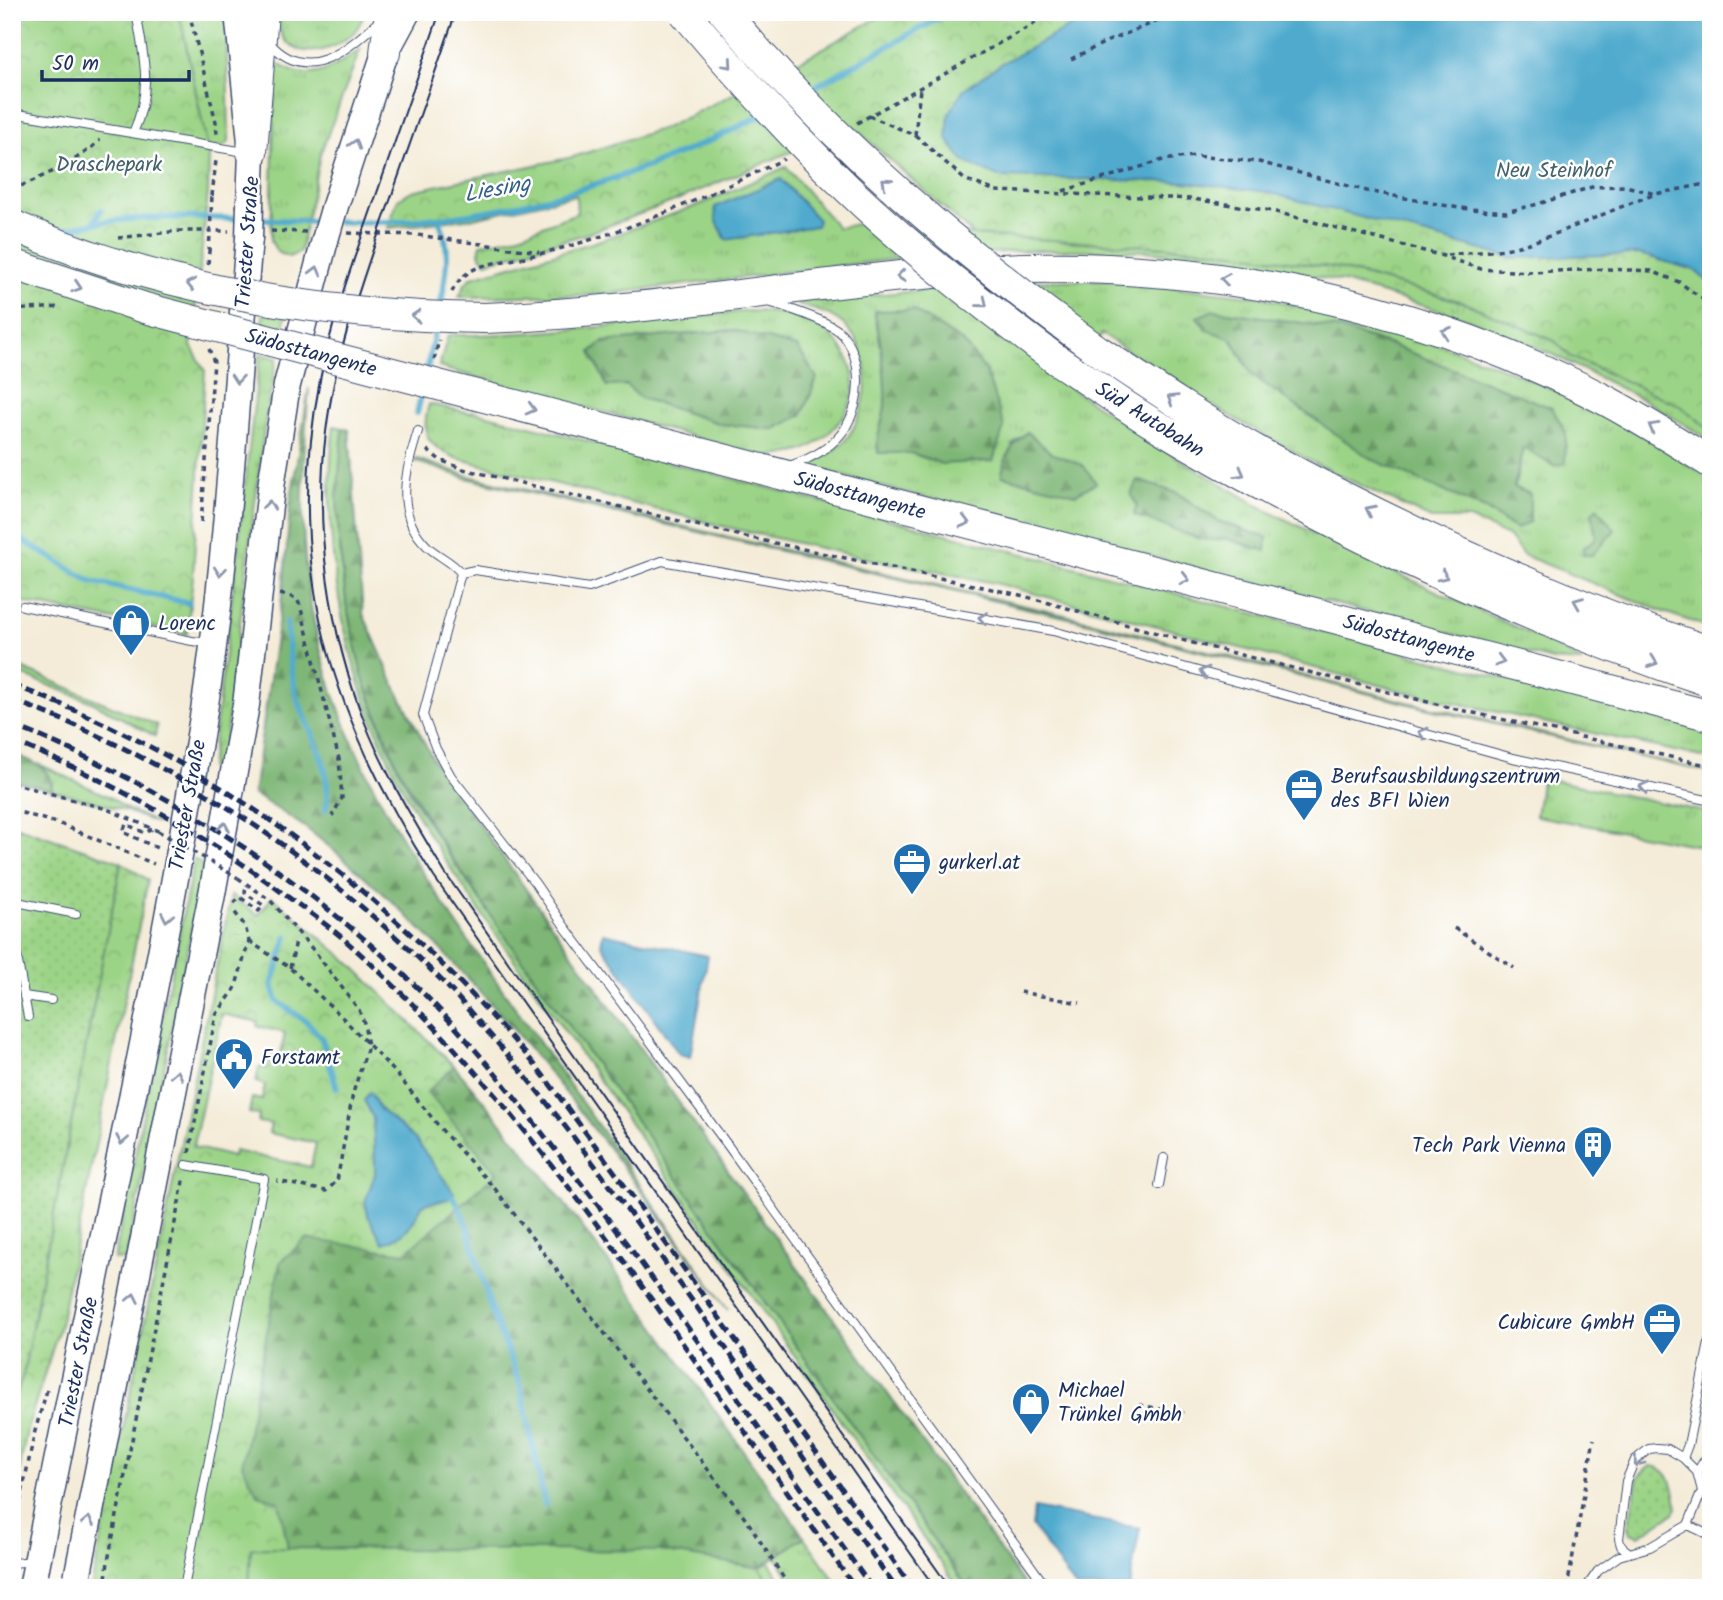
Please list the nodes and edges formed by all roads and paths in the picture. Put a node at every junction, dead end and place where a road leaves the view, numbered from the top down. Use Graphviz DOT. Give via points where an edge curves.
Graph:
graph roads {
  1 [pos="136,12"];
  2 [pos="189,12"];
  3 [pos="238,12"];
  4 [pos="389,12"];
  5 [pos="407,12"];
  6 [pos="684,12"];
  7 [pos="723,12"];
  8 [pos="1180,12"];
  9 [pos="263,23"];
  10 [pos="385,54"];
  11 [pos="1071,59"];
  12 [pos="919,89"];
  13 [pos="12,113"];
  14 [pos="869,116"];
  15 [pos="112,130"];
  16 [pos="133,134"];
  17 [pos="915,135"];
  18 [pos="218,148"];
  19 [pos="252,152"];
  20 [pos="1711,183"];
  21 [pos="12,190"];
  22 [pos="1057,192"];
  23 [pos="1655,194"];
  24 [pos="12,225"];
  25 [pos="387,234"];
  26 [pos="1443,256"];
  27 [pos="12,264"];
  28 [pos="208,268"];
  29 [pos="451,294"];
  30 [pos="748,295"];
  31 [pos="1711,305"];
  32 [pos="69,306"];
  33 [pos="12,310"];
  34 [pos="441,332"];
  35 [pos="208,346"];
  36 [pos="431,370"];
  37 [pos="418,431"];
  38 [pos="1711,463"];
  39 [pos="773,472"];
  40 [pos="201,530"];
  41 [pos="461,573"];
  42 [pos="278,594"];
  43 [pos="23,607"];
  44 [pos="213,643"];
  45 [pos="1711,652"];
  46 [pos="1711,682"];
  47 [pos="1711,716"];
  48 [pos="1711,766"];
  49 [pos="12,783"];
  50 [pos="1711,802"];
  51 [pos="12,810"];
  52 [pos="332,816"];
  53 [pos="164,825"];
  54 [pos="152,829"];
  55 [pos="159,849"];
  56 [pos="246,885"];
  57 [pos="240,897"];
  58 [pos="12,901"];
  59 [pos="229,908"];
  60 [pos="76,914"];
  61 [pos="1454,928"];
  62 [pos="12,929"];
  63 [pos="249,941"];
  64 [pos="296,941"];
  65 [pos="290,968"];
  66 [pos="1514,968"];
  67 [pos="1020,992"];
  68 [pos="24,996"];
  69 [pos="51,1000"];
  70 [pos="1080,1003"];
  71 [pos="28,1017"];
  72 [pos="368,1046"];
  73 [pos="1164,1158"];
  74 [pos="186,1165"];
  75 [pos="264,1179"];
  76 [pos="1159,1185"];
  77 [pos="1711,1334"];
  78 [pos="1139,1405"];
  79 [pos="1187,1414"];
  80 [pos="1594,1439"];
  81 [pos="1711,1450"];
  82 [pos="1683,1458"];
  83 [pos="1696,1472"];
  84 [pos="1702,1491"];
  85 [pos="1711,1495"];
  86 [pos="1688,1525"];
  87 [pos="1711,1536"];
  88 [pos="1628,1552"];
  89 [pos="25,1562"];
  90 [pos="1711,1577"];
  91 [pos="32,1588"];
  92 [pos="75,1588"];
  93 [pos="105,1588"];
  94 [pos="184,1588"];
  95 [pos="790,1588"];
  96 [pos="1047,1588"];
  97 [pos="1567,1588"];
  98 [pos="1586,1588"];
  99 [pos="1705,1588"];
  1 -- 16 [label="lane" via="146,83 143,112"];
  2 -- 18 [label="path"];
  3 -- 19 [label="main road, Triester Straße"];
  4 -- 9 [label="lane" via="340,53 322,62 299,62 278,52"];
  4 -- 10 [label="highway"];
  5 -- 10 [label="main road"];
  6 -- 46 [label="highway, Süd Autobahn, one-way, bridge" via="786,129 919,252 1057,360 1152,423 1354,534 1460,584"];
  45 -- 7 [label="highway, Süd Autobahn, one-way, bridge" via="1473,559 1365,508 1166,396 1017,292 942,232 813,111"];
  8 -- 11 [label="path"];
  9 -- 19 [label="highway"];
  92 -- 10 [label="main road, Triester Straße, one-way, bridge" via="244,718 287,385 324,240"];
  12 -- 17 [label="path"];
  13 -- 15 [label="lane"];
  14 -- 17 [label="path"];
  15 -- 16 [label="lane"];
  15 -- 21 [label="path" via="91,149"];
  16 -- 18 [label="lane"];
  17 -- 22 [label="path" via="964,179 996,191"];
  18 -- 19 [label="lane"];
  18 -- 28 [label="path, bridge"];
  19 -- 44 [label="main road, Triester Straße, one-way, bridge" via="249,238"];
  20 -- 23 [label="path"];
  22 -- 23 [label="path" via="1163,160 1194,156 1259,162 1367,191 1506,212 1592,187 1626,186"];
  22 -- 26 [label="path" via="1193,199 1272,211"];
  23 -- 26 [label="path" via="1518,246"];
  30 -- 24 [label="highway, Südosttangente, one-way, bridge" via="600,312 485,318 378,315 273,302 172,280"];
  25 -- 29 [label="path" via="544,253 467,272"];
  26 -- 31 [label="path" via="1481,269 1651,271 1679,282"];
  27 -- 39 [label="highway, Südosttangente, one-way, bridge" via="145,308"];
  38 -- 30 [label="highway, Südosttangente, one-way" via="1605,400 1482,345 1365,307 1286,289 1183,273 1073,267 936,273"];
  30 -- 39 [label="lane" via="842,332 859,376 846,427 808,460"];
  32 -- 33 [label="path"];
  34 -- 36 [label="path"];
  35 -- 40 [label="path" via="214,362"];
  37 -- 41 [label="lane" via="406,474 407,514 427,547"];
  37 -- 48 [label="path" via="434,457 463,469 746,537 1020,595 1430,702"];
  39 -- 47 [label="highway, Südosttangente, one-way"];
  50 -- 41 [label="lane, one-way" via="1513,758 1053,631 662,561 589,588 475,570"];
  41 -- 96 [label="lane" via="423,715 451,776 726,1143"];
  42 -- 52 [label="path" via="296,598 300,604 339,759 342,798"];
  43 -- 44 [label="lane"];
  44 -- 89 [label="main road, Triester Straße, one-way" via="176,869"];
  49 -- 54 [label="path" via="107,809"];
  51 -- 55 [label="path" via="60,824 156,864"];
  53 -- 55 [label="path"];
  54 -- 55 [label="path" via="145,833 126,824 122,832"];
  54 -- 56 [label="path, bridge"];
  56 -- 57 [label="path" via="245,893 263,905 259,911"];
  56 -- 72 [label="path" via="270,900 359,1010"];
  58 -- 60 [label="lane"];
  59 -- 63 [label="path" via="245,926"];
  61 -- 66 [label="path"];
  62 -- 68 [label="lane"];
  63 -- 65 [label="path"];
  63 -- 74 [label="path" via="235,989 216,1016"];
  64 -- 65 [label="path"];
  65 -- 72 [label="path" via="341,1014"];
  67 -- 70 [label="path"];
  68 -- 69 [label="lane"];
  68 -- 71 [label="lane"];
  72 -- 75 [label="path" via="353,1093 337,1181 326,1191"];
  72 -- 95 [label="path" via="496,1190 750,1525"];
  73 -- 76 [label="lane"];
  74 -- 75 [label="lane"];
  74 -- 93 [label="path"];
  75 -- 94 [label="lane"];
  77 -- 82 [label="lane"];
  78 -- 79 [label="path"];
  80 -- 97 [label="path"];
  81 -- 83 [label="lane"];
  82 -- 83 [label="lane"];
  82 -- 88 [label="lane, one-way" via="1657,1448 1636,1460 1626,1481 1619,1525 1621,1546"];
  83 -- 84 [label="lane"];
  84 -- 85 [label="lane"];
  84 -- 86 [label="lane"];
  86 -- 87 [label="lane"];
  86 -- 88 [label="lane" via="1650,1547"];
  88 -- 98 [label="lane" via="1598,1571"];
  89 -- 91 [label="main road, Triester Straße"];
  90 -- 99 [label="path"];
}
